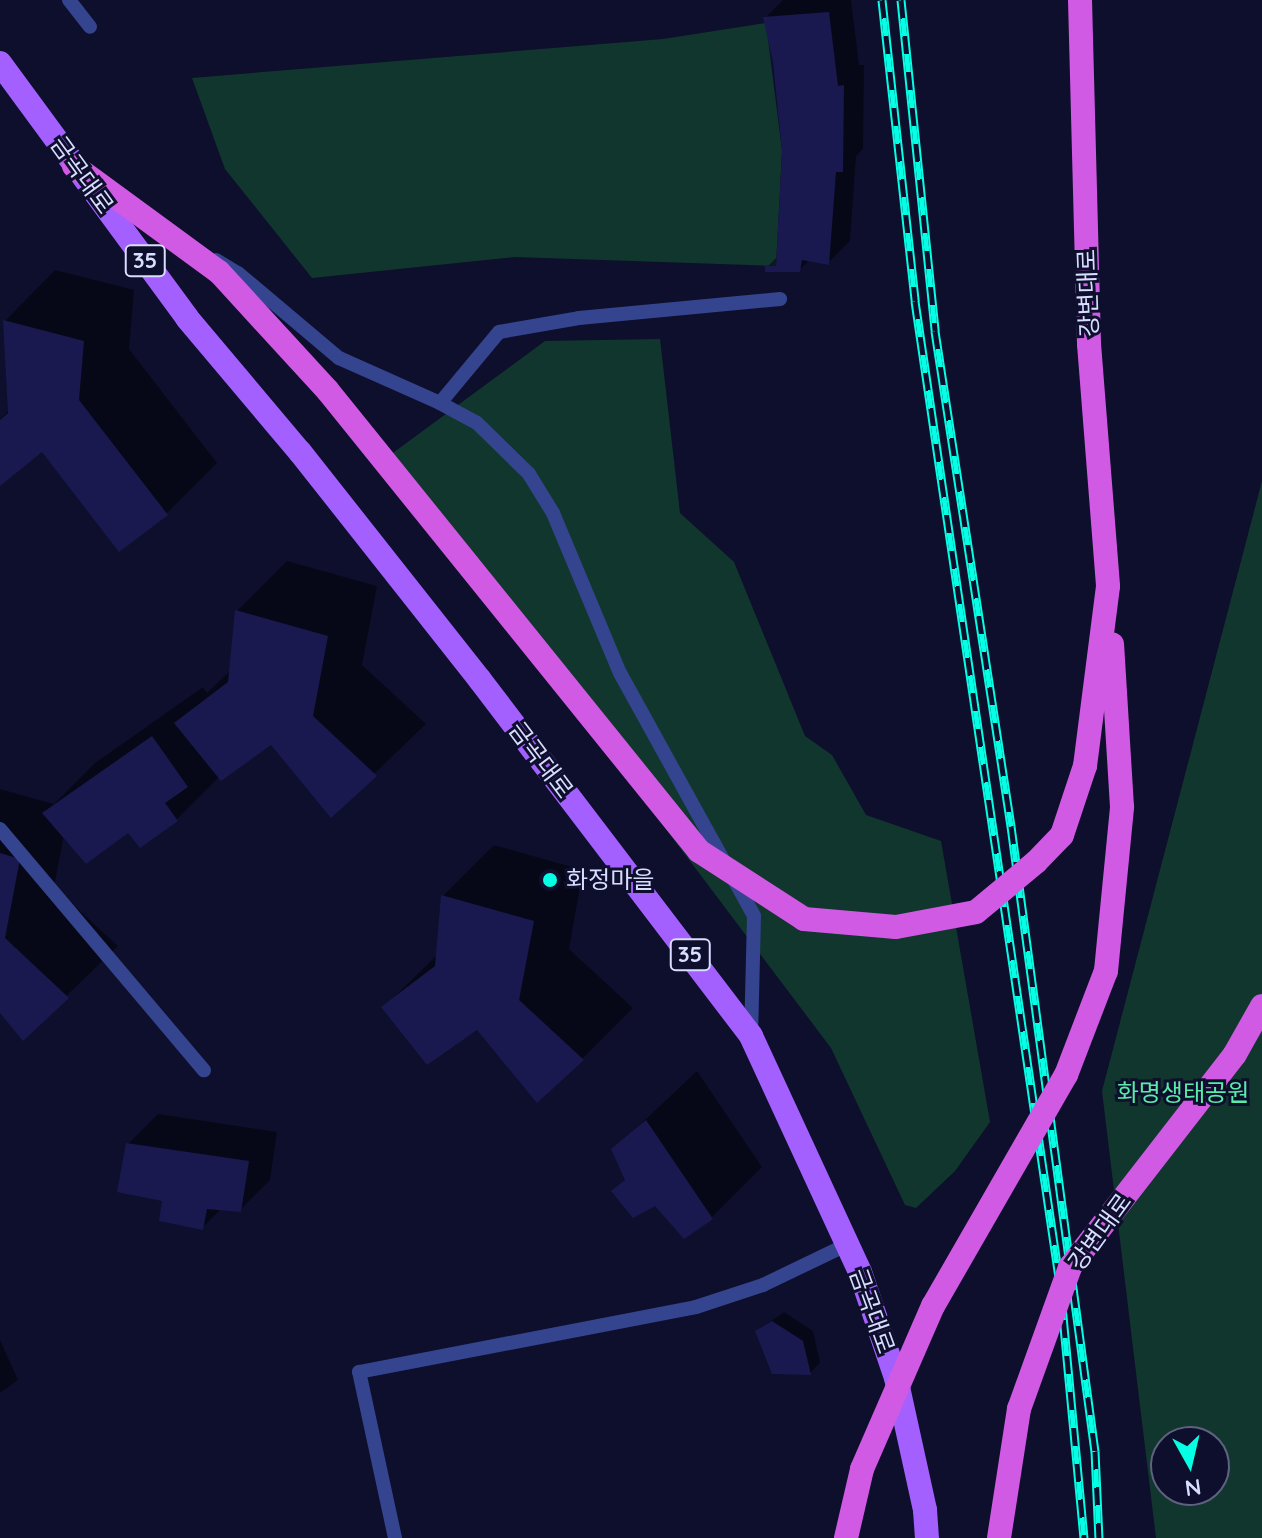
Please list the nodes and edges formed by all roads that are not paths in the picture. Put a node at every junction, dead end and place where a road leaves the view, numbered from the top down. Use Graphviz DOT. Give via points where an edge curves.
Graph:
graph roads {
  1 [pos="69,0"];
  2 [pos="1080,0"];
  3 [pos="90,27"];
  4 [pos="0,63"];
  5 [pos="74,166"];
  6 [pos="162,231"];
  7 [pos="780,299"];
  8 [pos="440,403"];
  9 [pos="1108,586"];
  10 [pos="0,829"];
  11 [pos="1262,1006"];
  12 [pos="751,1036"];
  13 [pos="204,1070"];
  14 [pos="846,1245"];
  15 [pos="395,1538"];
  16 [pos="846,1538"];
  17 [pos="927,1538"];
  18 [pos="999,1538"];
  1 -- 3 [label="lane"];
  2 -- 9 [label="highway, 강변대로" via="1089,344"];
  4 -- 5 [label="main road, 금곡대로 / 35"];
  5 -- 6 [label="highway"];
  5 -- 12 [label="main road, 금곡대로 / 35" via="187,318 480,680"];
  6 -- 8 [label="lane" via="238,273 339,358"];
  6 -- 9 [label="highway, bridge" via="219,272 328,391 699,851 804,919 896,927 976,912 1062,835 1085,766"];
  7 -- 8 [label="lane" via="579,318 499,332"];
  8 -- 12 [label="lane" via="477,423 529,474 553,513 620,673 754,916"];
  9 -- 16 [label="highway, bridge" via="1122,807 1106,971 1066,1075 933,1306 862,1469"];
  10 -- 13 [label="lane"];
  11 -- 18 [label="highway, 강변대로, bridge" via="1235,1054 1070,1267 1019,1409"];
  12 -- 14 [label="main road, 금곡대로 / 35"];
  14 -- 15 [label="lane" via="763,1285 696,1307 359,1372"];
  14 -- 17 [label="main road, 금곡대로 / 35" via="896,1378"];
}
